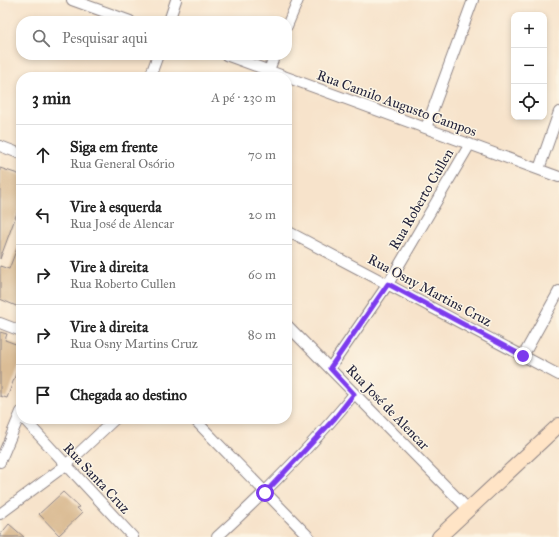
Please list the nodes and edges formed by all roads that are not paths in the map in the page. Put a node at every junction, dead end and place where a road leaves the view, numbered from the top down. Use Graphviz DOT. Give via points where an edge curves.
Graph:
graph roads {
  1 [pos="72,0"];
  2 [pos="176,0"];
  3 [pos="298,0"];
  4 [pos="473,0"];
  5 [pos="116,16"];
  6 [pos="171,16"];
  7 [pos="291,16"];
  8 [pos="156,60"];
  9 [pos="240,60"];
  10 [pos="273,60"];
  11 [pos="269,70"];
  12 [pos="152,72"];
  13 [pos="274,72"];
  14 [pos="292,78"];
  15 [pos="559,112"];
  16 [pos="426,128"];
  17 [pos="470,144"];
  18 [pos="0,146"];
  19 [pos="16,152"];
  20 [pos="539,168"];
  21 [pos="559,177"];
  22 [pos="292,234"];
  23 [pos="388,284"];
  24 [pos="559,291"];
  25 [pos="0,323"];
  26 [pos="16,329"];
  27 [pos="292,330"];
  28 [pos="523,356"];
  29 [pos="330,368"];
  30 [pos="559,375"];
  31 [pos="354,394"];
  32 [pos="18,424"];
  33 [pos="30,424"];
  34 [pos="110,424"];
  35 [pos="199,424"];
  36 [pos="559,425"];
  37 [pos="0,462"];
  38 [pos="66,465"];
  39 [pos="265,493"];
  40 [pos="5,504"];
  41 [pos="468,509"];
  42 [pos="0,514"];
  43 [pos="133,537"];
  44 [pos="218,537"];
  45 [pos="309,537"];
  46 [pos="440,537"];
  1 -- 5 [label="street"];
  2 -- 6 [label="street"];
  3 -- 7 [label="street"];
  4 -- 16 [label="street"];
  8 -- 12 [label="street"];
  9 -- 11 [label="street, Rua Camilo Augusto Campos"];
  10 -- 11 [label="street"];
  11 -- 13 [label="street, Rua Camilo Augusto Campos"];
  14 -- 16 [label="street, Rua Camilo Augusto Campos"];
  15 -- 20 [label="street"];
  16 -- 17 [label="street, Rua Camilo Augusto Campos"];
  17 -- 20 [label="street, Rua Camilo Augusto Campos"];
  17 -- 23 [label="street, Rua Roberto Cullen"];
  18 -- 19 [label="street"];
  20 -- 21 [label="street, Rua Camilo Augusto Campos"];
  22 -- 23 [label="street, Rua Osny Martins Cruz"];
  23 -- 28 [label="street, Rua Osny Martins Cruz"];
  23 -- 29 [label="street, Rua Roberto Cullen"];
  24 -- 28 [label="street"];
  25 -- 26 [label="street"];
  27 -- 29 [label="street, Rua José de Alencar"];
  28 -- 30 [label="street, Rua Osny Martins Cruz"];
  29 -- 31 [label="street, Rua José de Alencar"];
  31 -- 39 [label="street"];
  31 -- 41 [label="street, Rua José de Alencar"];
  32 -- 37 [label="street"];
  33 -- 38 [label="street, Rua Santa Cruz"];
  34 -- 38 [label="street"];
  35 -- 39 [label="street"];
  36 -- 41 [label="main road"];
  38 -- 40 [label="street"];
  38 -- 43 [label="street, Rua Santa Cruz"];
  39 -- 44 [label="street"];
  39 -- 45 [label="street"];
  40 -- 42 [label="street"];
  41 -- 46 [label="main road"];
}
